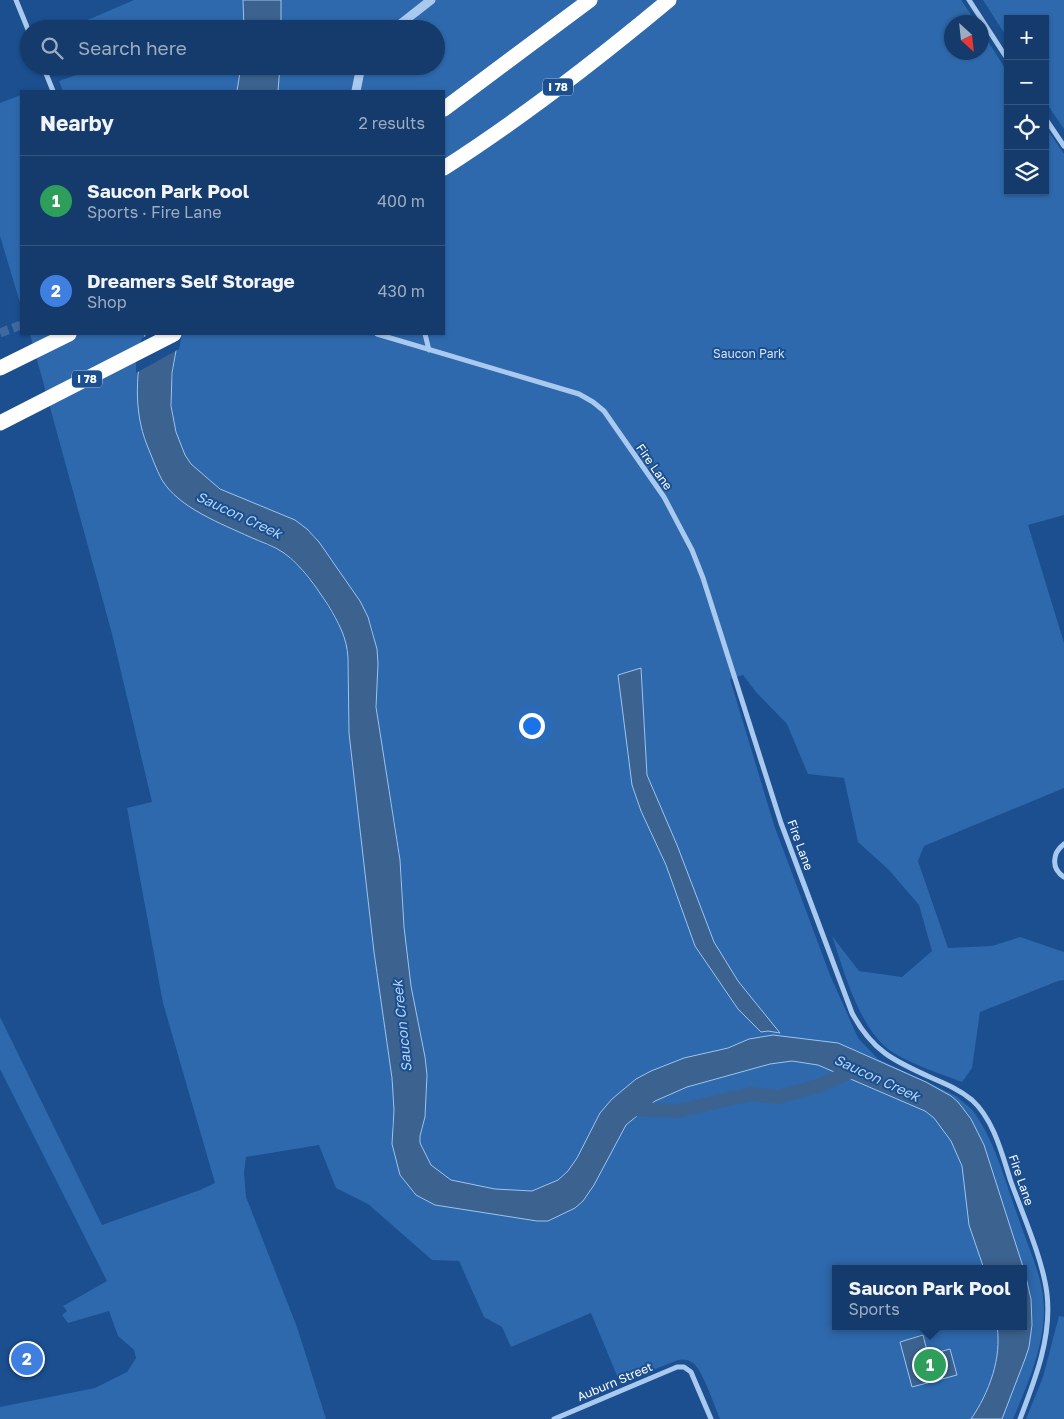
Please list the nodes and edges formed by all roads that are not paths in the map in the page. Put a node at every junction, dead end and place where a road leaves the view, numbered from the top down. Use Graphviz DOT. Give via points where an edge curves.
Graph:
graph roads {
  1 [pos="16,0"];
  2 [pos="431,0"];
  3 [pos="590,0"];
  4 [pos="669,0"];
  5 [pos="970,0"];
  6 [pos="24,20"];
  7 [pos="405,20"];
  8 [pos="1004,54"];
  9 [pos="47,75"];
  10 [pos="360,75"];
  11 [pos="53,90"];
  12 [pos="356,90"];
  13 [pos="445,108"];
  14 [pos="1049,124"];
  15 [pos="1064,146"];
  16 [pos="445,167"];
  17 [pos="67,335"];
  18 [pos="172,335"];
  19 [pos="380,335"];
  20 [pos="425,335"];
  21 [pos="429,350"];
  22 [pos="0,368"];
  23 [pos="0,424"];
  24 [pos="1064,844"];
  25 [pos="1064,877"];
  26 [pos="554,1419"];
  27 [pos="711,1419"];
  28 [pos="1020,1419"];
  1 -- 6 [label="street"];
  2 -- 7 [label="street"];
  3 -- 13 [label="highway"];
  4 -- 16 [label="highway, I 78" via="615,45"];
  5 -- 8 [label="street"];
  9 -- 11 [label="street"];
  10 -- 12 [label="street"];
  14 -- 15 [label="street"];
  17 -- 22 [label="highway"];
  18 -- 23 [label="highway, I 78"];
  19 -- 21 [label="street, Fire Lane"];
  20 -- 21 [label="street"];
  21 -- 28 [label="street, Fire Lane" via="579,394 593,402 604,411 664,498 703,578 781,823 852,1013 864,1033 883,1053 949,1086 973,1102 997,1140 1047,1294 1041,1358"];
  24 -- 25 [label="street" via="1054,860 1058,873"];
  26 -- 27 [label="street, Auburn Street" via="676,1367 684,1367 691,1372"];
}
